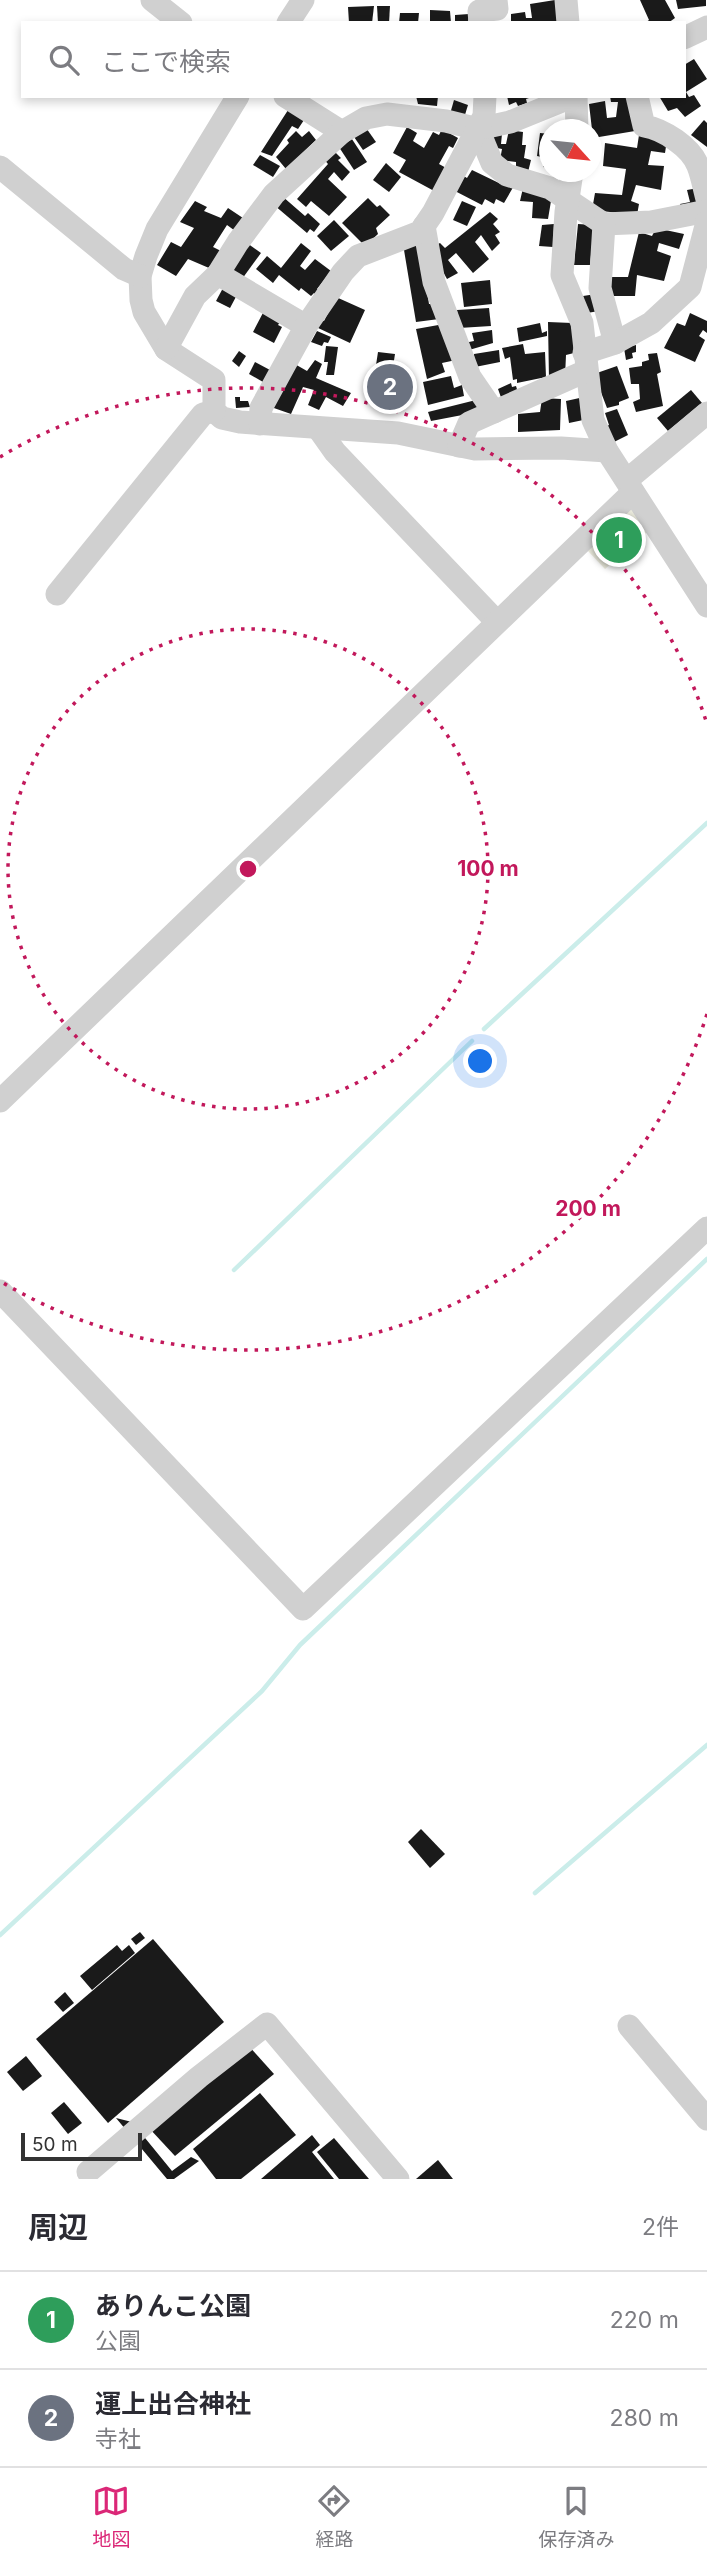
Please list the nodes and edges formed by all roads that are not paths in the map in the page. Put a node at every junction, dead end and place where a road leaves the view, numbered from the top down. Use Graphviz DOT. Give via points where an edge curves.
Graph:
graph roads {
  1 [pos="152,0"];
  2 [pos="303,0"];
  3 [pos="496,0"];
  4 [pos="566,0"];
  5 [pos="178,21"];
  6 [pos="289,21"];
  7 [pos="480,21"];
  8 [pos="568,21"];
  9 [pos="707,26"];
  10 [pos="686,37"];
  11 [pos="237,98"];
  12 [pos="288,98"];
  13 [pos="485,98"];
  14 [pos="570,98"];
  15 [pos="575,98"];
  16 [pos="638,98"];
  17 [pos="391,105"];
  18 [pos="576,119"];
  19 [pos="478,129"];
  20 [pos="342,132"];
  21 [pos="0,167"];
  22 [pos="571,182"];
  23 [pos="707,199"];
  24 [pos="568,200"];
  25 [pos="707,211"];
  26 [pos="707,222"];
  27 [pos="604,224"];
  28 [pos="424,226"];
  29 [pos="218,274"];
  30 [pos="141,276"];
  31 [pos="306,326"];
  32 [pos="615,343"];
  33 [pos="166,349"];
  34 [pos="585,362"];
  35 [pos="214,411"];
  36 [pos="494,412"];
  37 [pos="707,413"];
  38 [pos="260,424"];
  39 [pos="318,428"];
  40 [pos="460,446"];
  41 [pos="607,451"];
  42 [pos="630,486"];
  43 [pos="57,594"];
  44 [pos="707,606"];
  45 [pos="497,622"];
  46 [pos="0,1101"];
  47 [pos="707,1228"];
  48 [pos="0,1291"];
  49 [pos="629,2026"];
  50 [pos="707,2119"];
  51 [pos="88,2172"];
  52 [pos="398,2179"];
  1 -- 5 [label="street"];
  2 -- 6 [label="street"];
  3 -- 7 [label="street" via="497,9 479,11"];
  4 -- 8 [label="street"];
  9 -- 10 [label="street"];
  11 -- 30 [label="street" via="157,229"];
  12 -- 20 [label="street"];
  13 -- 19 [label="street"];
  14 -- 19 [label="street" via="510,122"];
  15 -- 18 [label="street"];
  16 -- 23 [label="street" via="644,126 655,127 680,143 697,163"];
  17 -- 19 [label="street"];
  17 -- 20 [label="street"];
  19 -- 24 [label="street" via="492,163"];
  19 -- 28 [label="street"];
  20 -- 29 [label="street" via="274,194"];
  21 -- 30 [label="street" via="124,269"];
  22 -- 24 [label="street"];
  24 -- 27 [label="street"];
  24 -- 34 [label="street" via="562,275 582,323"];
  25 -- 27 [label="street" via="651,222"];
  26 -- 32 [label="street" via="690,287 651,323"];
  27 -- 32 [label="street" via="600,288"];
  28 -- 31 [label="street" via="420,232 358,256"];
  28 -- 36 [label="street" via="434,282 470,377"];
  29 -- 31 [label="street"];
  29 -- 33 [label="street" via="195,296"];
  30 -- 33 [label="street" via="144,312"];
  31 -- 38 [label="street" via="261,408"];
  32 -- 34 [label="street"];
  33 -- 35 [label="street" via="214,380"];
  34 -- 36 [label="street"];
  34 -- 41 [label="street" via="593,420"];
  35 -- 38 [label="street" via="222,418"];
  35 -- 43 [label="street" via="203,414"];
  36 -- 40 [label="street" via="469,423"];
  37 -- 42 [label="street"];
  38 -- 39 [label="street"];
  39 -- 40 [label="street" via="398,433"];
  39 -- 45 [label="street" via="335,452"];
  40 -- 41 [label="street"];
  41 -- 42 [label="street"];
  42 -- 44 [label="street"];
  42 -- 45 [label="street"];
  45 -- 46 [label="street"];
  47 -- 48 [label="street" via="303,1609"];
  49 -- 50 [label="street"];
  51 -- 52 [label="street" via="267,2024"];
}
